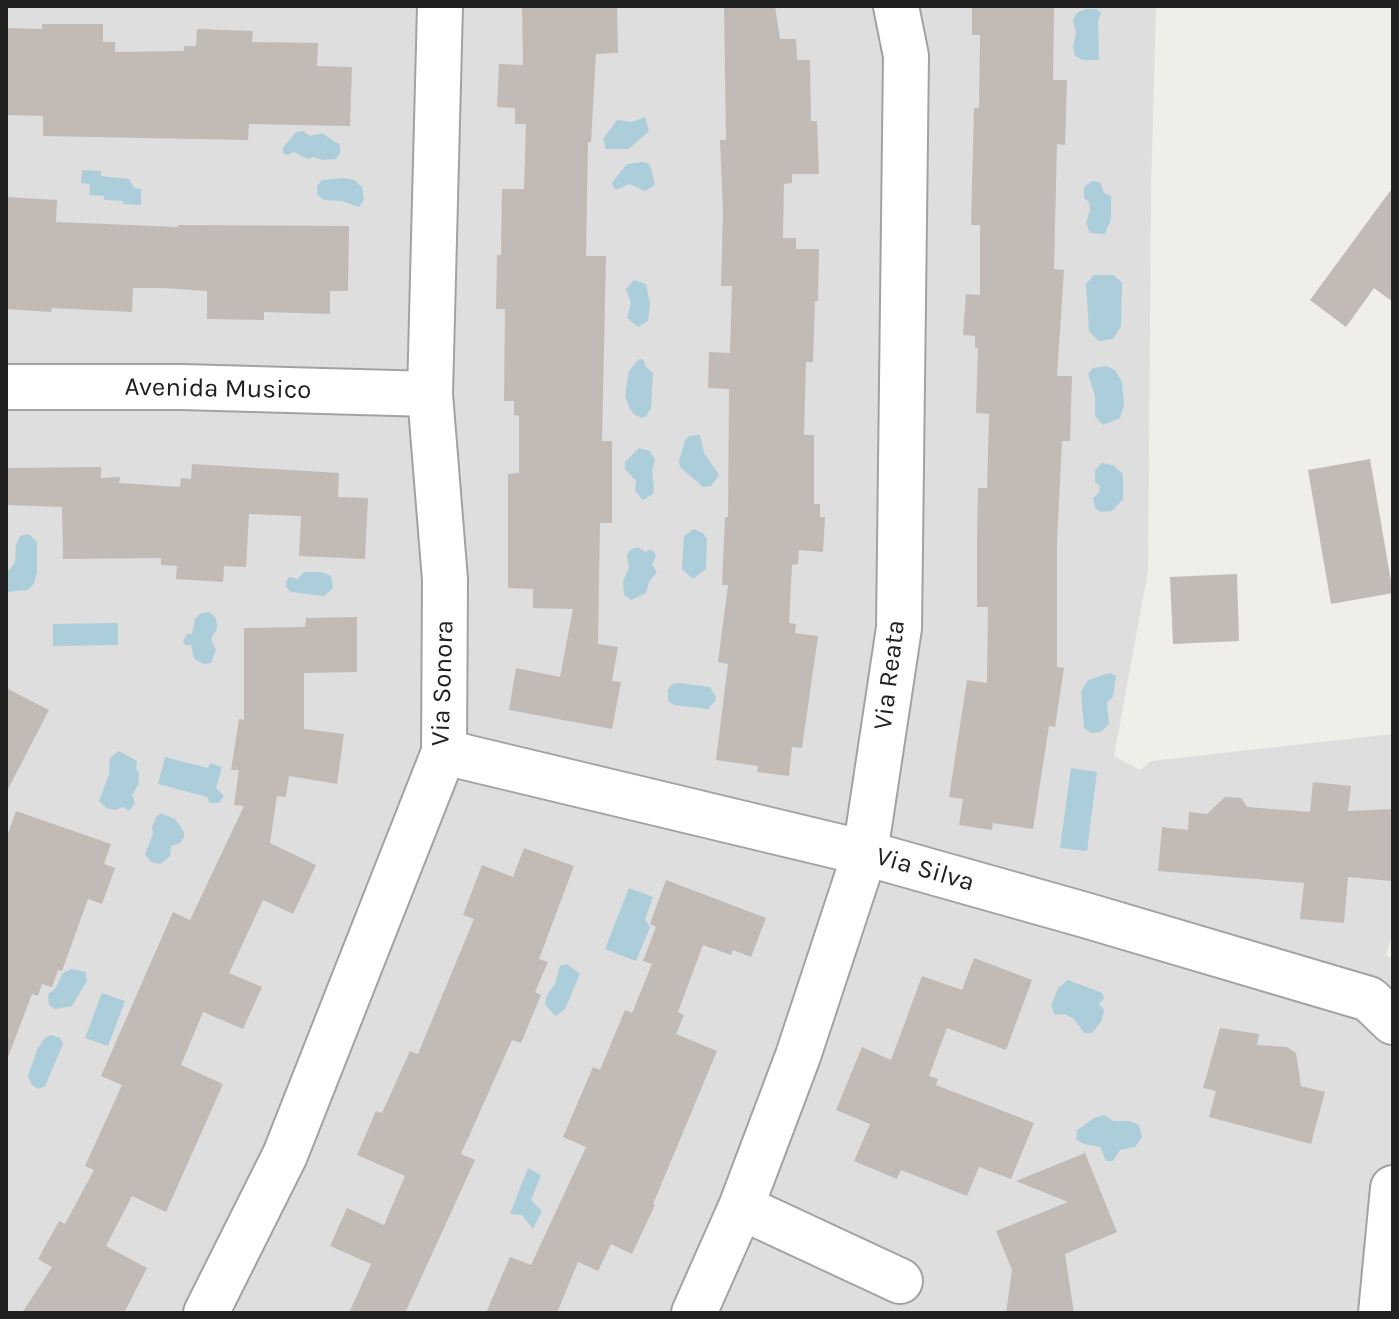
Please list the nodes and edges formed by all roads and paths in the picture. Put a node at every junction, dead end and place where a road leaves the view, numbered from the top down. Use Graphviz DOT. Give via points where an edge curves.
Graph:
graph roads {
  1 [pos="440,6"];
  2 [pos="896,6"];
  3 [pos="6,387"];
  4 [pos="430,394"];
  5 [pos="444,752"];
  6 [pos="865,853"];
  7 [pos="1393,1022"];
  8 [pos="1393,1188"];
  9 [pos="741,1207"];
  10 [pos="900,1281"];
  11 [pos="206,1313"];
  12 [pos="694,1313"];
  13 [pos="1381,1313"];
  1 -- 4 [label="street, Via Sonora"];
  2 -- 6 [label="street, Via Reata" via="906,56 899,628"];
  3 -- 4 [label="street, Avenida Musico"];
  4 -- 5 [label="street, Via Sonora" via="445,580"];
  5 -- 6 [label="street, Via Silva"];
  5 -- 11 [label="street, Via Sonora" via="285,1155"];
  6 -- 7 [label="street, Via Silva" via="1325,984 1369,999"];
  6 -- 9 [label="street, Via Reata"];
  8 -- 13 [label="street"];
  9 -- 10 [label="street"];
  9 -- 12 [label="street, Via Reata"];
}
